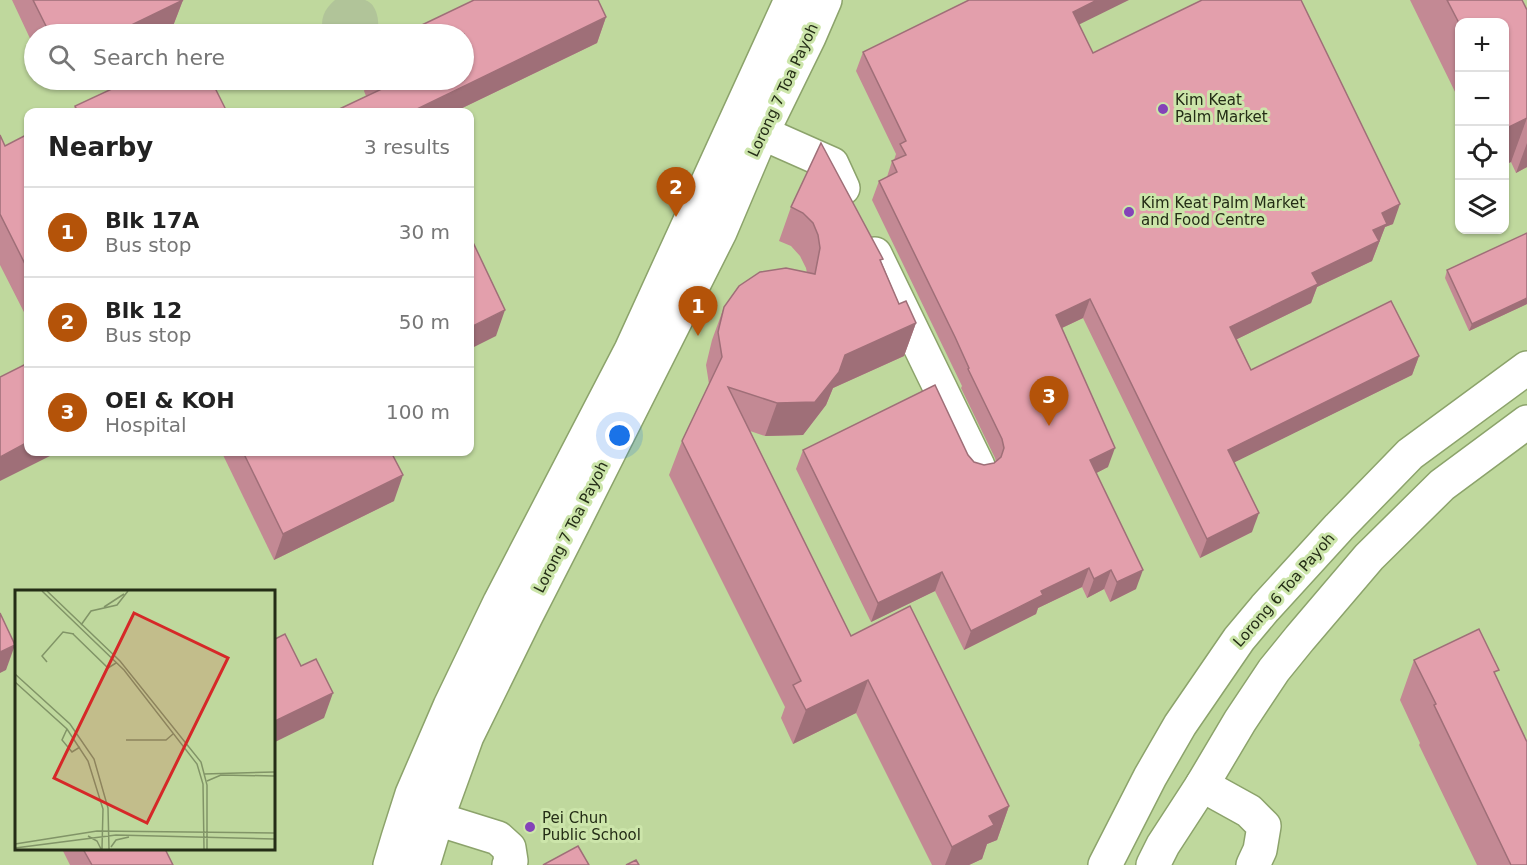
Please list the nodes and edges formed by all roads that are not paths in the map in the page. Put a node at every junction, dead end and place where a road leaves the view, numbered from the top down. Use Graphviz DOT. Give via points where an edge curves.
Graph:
graph roads {
  1 [pos="791,0"];
  2 [pos="825,0"];
  3 [pos="762,133"];
  4 [pos="1527,369"];
  5 [pos="1527,422"];
  6 [pos="978,466"];
  7 [pos="1202,785"];
  8 [pos="437,819"];
  9 [pos="390,865"];
  10 [pos="423,865"];
  11 [pos="509,865"];
  12 [pos="1105,865"];
  13 [pos="1153,865"];
  14 [pos="1253,865"];
  1 -- 9 [label="street, Lorong 7 Toa Payoh" via="631,350 450,706 412,794"];
  2 -- 3 [label="street, Lorong 7 Toa Payoh"];
  3 -- 6 [label="street" via="832,164"];
  3 -- 8 [label="street, Lorong 7 Toa Payoh" via="720,232 467,736"];
  4 -- 12 [label="street, Lorong 6 Toa Payoh" via="1410,454 1265,608 1180,725"];
  5 -- 7 [label="street" via="1442,486 1369,557 1274,670"];
  7 -- 13 [label="street"];
  7 -- 14 [label="street" via="1249,811 1264,826"];
  8 -- 10 [label="street, Lorong 7 Toa Payoh"];
  8 -- 11 [label="street" via="498,838 509,848"];
}
